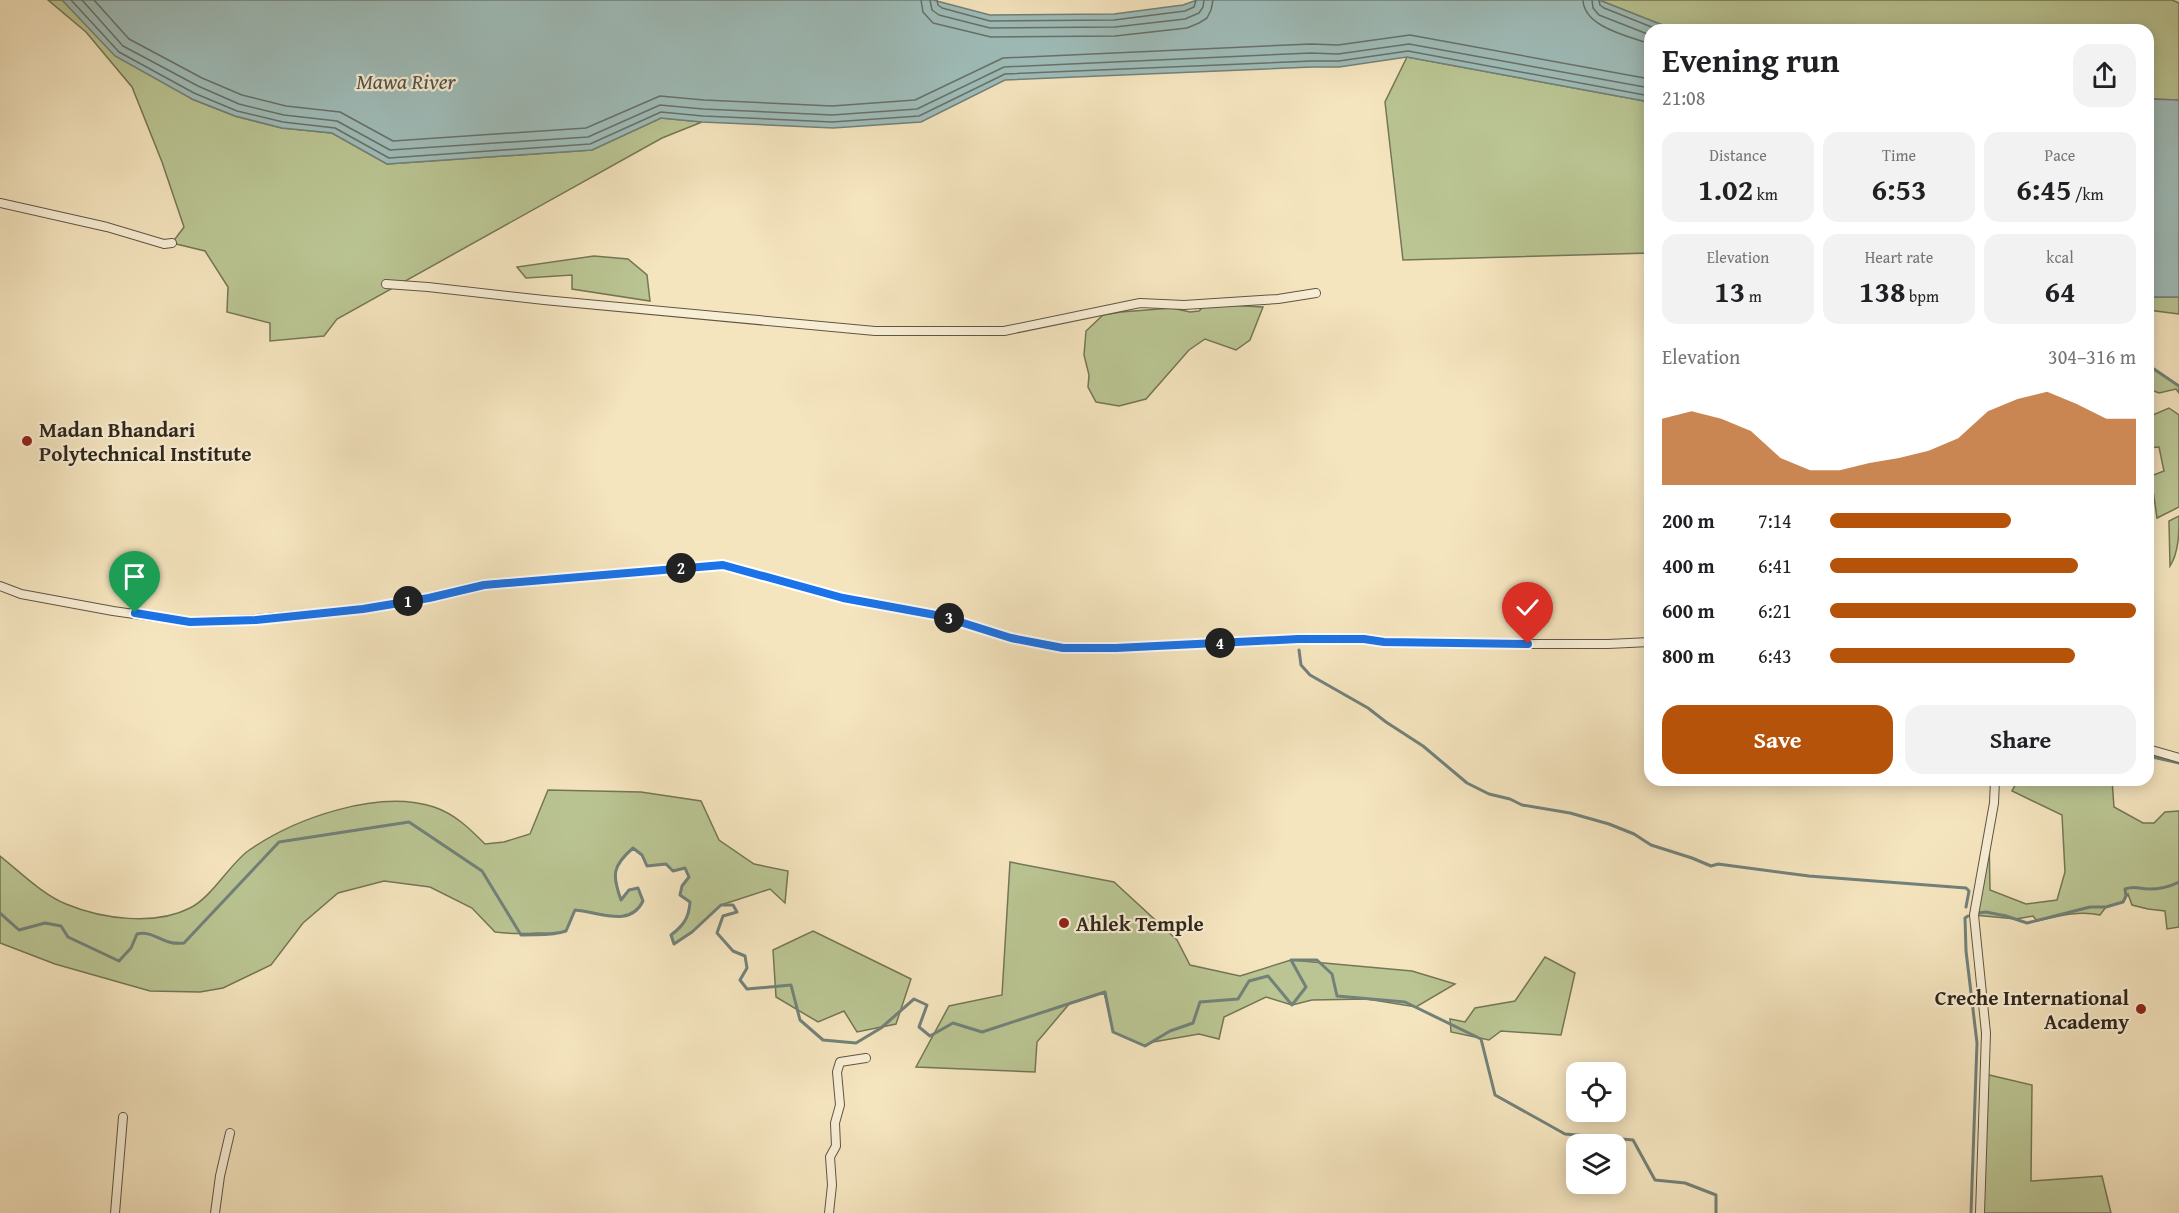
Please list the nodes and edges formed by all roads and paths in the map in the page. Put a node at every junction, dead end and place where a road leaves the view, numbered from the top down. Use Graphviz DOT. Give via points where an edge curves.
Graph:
graph roads {
  1 [pos="0,203"];
  2 [pos="172,243"];
  3 [pos="386,284"];
  4 [pos="1316,293"];
  5 [pos="0,586"];
  6 [pos="1644,642"];
  7 [pos="2154,752"];
  8 [pos="2179,758"];
  9 [pos="1995,786"];
  10 [pos="866,1058"];
  11 [pos="123,1117"];
  12 [pos="230,1133"];
  13 [pos="115,1213"];
  14 [pos="215,1213"];
  15 [pos="829,1213"];
  16 [pos="1980,1213"];
  1 -- 2 [label="street"];
  3 -- 4 [label="street" via="875,332 1004,331 1140,303 1184,306"];
  5 -- 6 [label="street" via="21,594 190,622 363,609 484,585 723,565 843,598 941,616 1011,638 1063,648 1298,639 1470,644"];
  7 -- 8 [label="street"];
  9 -- 16 [label="street" via="1974,915 1986,1033"];
  10 -- 15 [label="street" via="840,1062 837,1072 840,1105 835,1123 836,1146 830,1157"];
  11 -- 13 [label="street"];
  12 -- 14 [label="street"];
}
